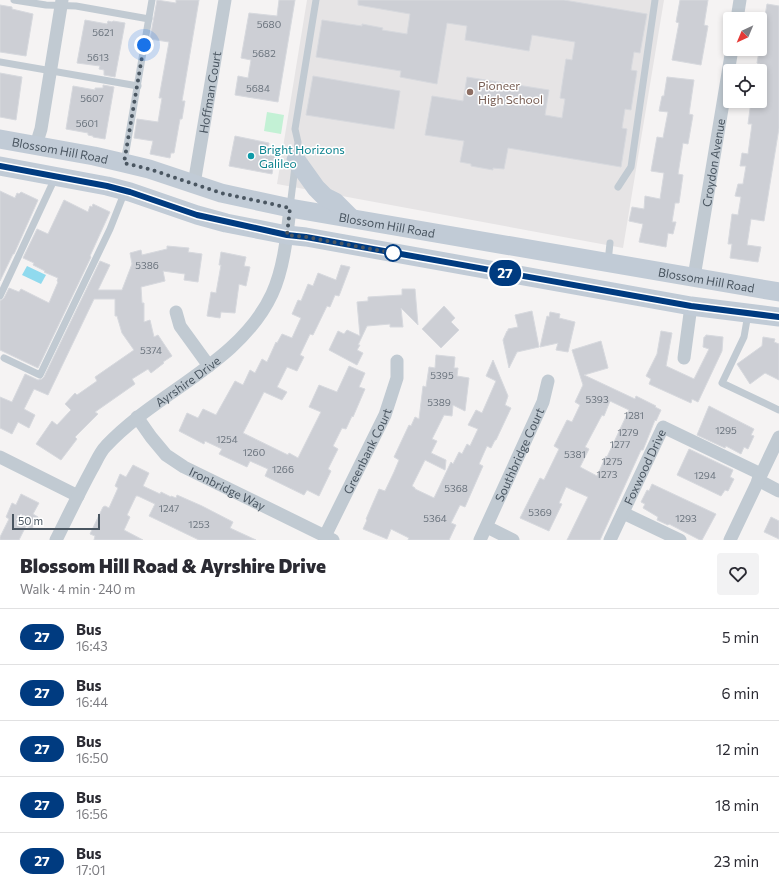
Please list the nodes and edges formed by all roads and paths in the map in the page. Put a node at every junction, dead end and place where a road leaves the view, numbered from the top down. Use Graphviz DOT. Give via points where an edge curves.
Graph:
graph roads {
  1 [pos="14,0"];
  2 [pos="152,0"];
  3 [pos="225,0"];
  4 [pos="316,0"];
  5 [pos="655,0"];
  6 [pos="740,0"];
  7 [pos="61,3"];
  8 [pos="738,12"];
  9 [pos="149,19"];
  10 [pos="731,56"];
  11 [pos="0,62"];
  12 [pos="50,70"];
  13 [pos="138,86"];
  14 [pos="0,139"];
  15 [pos="36,145"];
  16 [pos="296,160"];
  17 [pos="124,163"];
  18 [pos="2,167"];
  19 [pos="56,176"];
  20 [pos="194,184"];
  21 [pos="618,187"];
  22 [pos="125,191"];
  23 [pos="290,208"];
  24 [pos="352,218"];
  25 [pos="287,235"];
  26 [pos="610,243"];
  27 [pos="608,262"];
  28 [pos="694,277"];
  29 [pos="779,292"];
  30 [pos="0,296"];
  31 [pos="691,306"];
  32 [pos="176,312"];
  33 [pos="748,313"];
  34 [pos="779,318"];
  35 [pos="4,358"];
  36 [pos="684,358"];
  37 [pos="397,361"];
  38 [pos="209,366"];
  39 [pos="548,381"];
  40 [pos="779,410"];
  41 [pos="137,417"];
  42 [pos="779,437"];
  43 [pos="0,457"];
  44 [pos="760,477"];
  45 [pos="779,491"];
  46 [pos="78,496"];
  47 [pos="623,513"];
  48 [pos="486,527"];
  49 [pos="329,538"];
  50 [pos="56,540"];
  51 [pos="480,540"];
  52 [pos="513,540"];
  53 [pos="610,540"];
  54 [pos="680,540"];
  55 [pos="730,540"];
  1 -- 7 [label="lane" via="46,5"];
  2 -- 9 [label="lane"];
  3 -- 20 [label="street, Hoffman Court"];
  4 -- 16 [label="lane" via="295,129 298,142"];
  5 -- 21 [label="lane" via="631,167"];
  6 -- 8 [label="street"];
  7 -- 9 [label="lane"];
  7 -- 12 [label="street"];
  9 -- 13 [label="lane"];
  10 -- 28 [label="street, Croydon Avenue"];
  11 -- 12 [label="lane"];
  12 -- 13 [label="lane"];
  12 -- 15 [label="street"];
  13 -- 17 [label="lane"];
  14 -- 15 [label="main road, Blossom Hill Road"];
  15 -- 17 [label="main road, Blossom Hill Road"];
  15 -- 18 [label="main road" via="29,153 13,158"];
  16 -- 23 [label="lane"];
  16 -- 24 [label="main road" via="316,188"];
  17 -- 20 [label="main road, Blossom Hill Road"];
  18 -- 19 [label="main road"];
  19 -- 22 [label="main road"];
  19 -- 30 [label="lane"];
  20 -- 23 [label="main road, Blossom Hill Road"];
  22 -- 25 [label="main road" via="197,215"];
  22 -- 35 [label="lane" via="110,229 40,376"];
  23 -- 24 [label="main road, Blossom Hill Road"];
  23 -- 25 [label="street, Ayrshire Drive"];
  24 -- 27 [label="main road, Blossom Hill Road"];
  25 -- 31 [label="main road"];
  25 -- 38 [label="street, Ayrshire Drive" via="272,293 255,322"];
  26 -- 27 [label="lane"];
  27 -- 28 [label="main road, Blossom Hill Road"];
  28 -- 29 [label="main road, Blossom Hill Road"];
  31 -- 33 [label="main road"];
  31 -- 36 [label="street"];
  32 -- 38 [label="street" via="180,326"];
  33 -- 34 [label="main road"];
  33 -- 40 [label="lane" via="744,337 722,383"];
  37 -- 49 [label="street, Greenbank Court" via="397,378 386,415"];
  38 -- 41 [label="street, Ayrshire Drive"];
  39 -- 48 [label="street, Southbridge Court" via="543,402"];
  41 -- 46 [label="street, Ayrshire Drive" via="104,447"];
  41 -- 49 [label="street, Ironbridge Way" via="166,455 184,467"];
  42 -- 44 [label="street"];
  43 -- 46 [label="street"];
  44 -- 45 [label="street"];
  44 -- 47 [label="street, Foxwood Drive" via="663,427"];
  44 -- 55 [label="street"];
  46 -- 50 [label="street, Ayrshire Drive"];
  47 -- 53 [label="street, Foxwood Drive"];
  47 -- 54 [label="street"];
  48 -- 51 [label="street, Southbridge Court"];
  48 -- 52 [label="street"];
}
